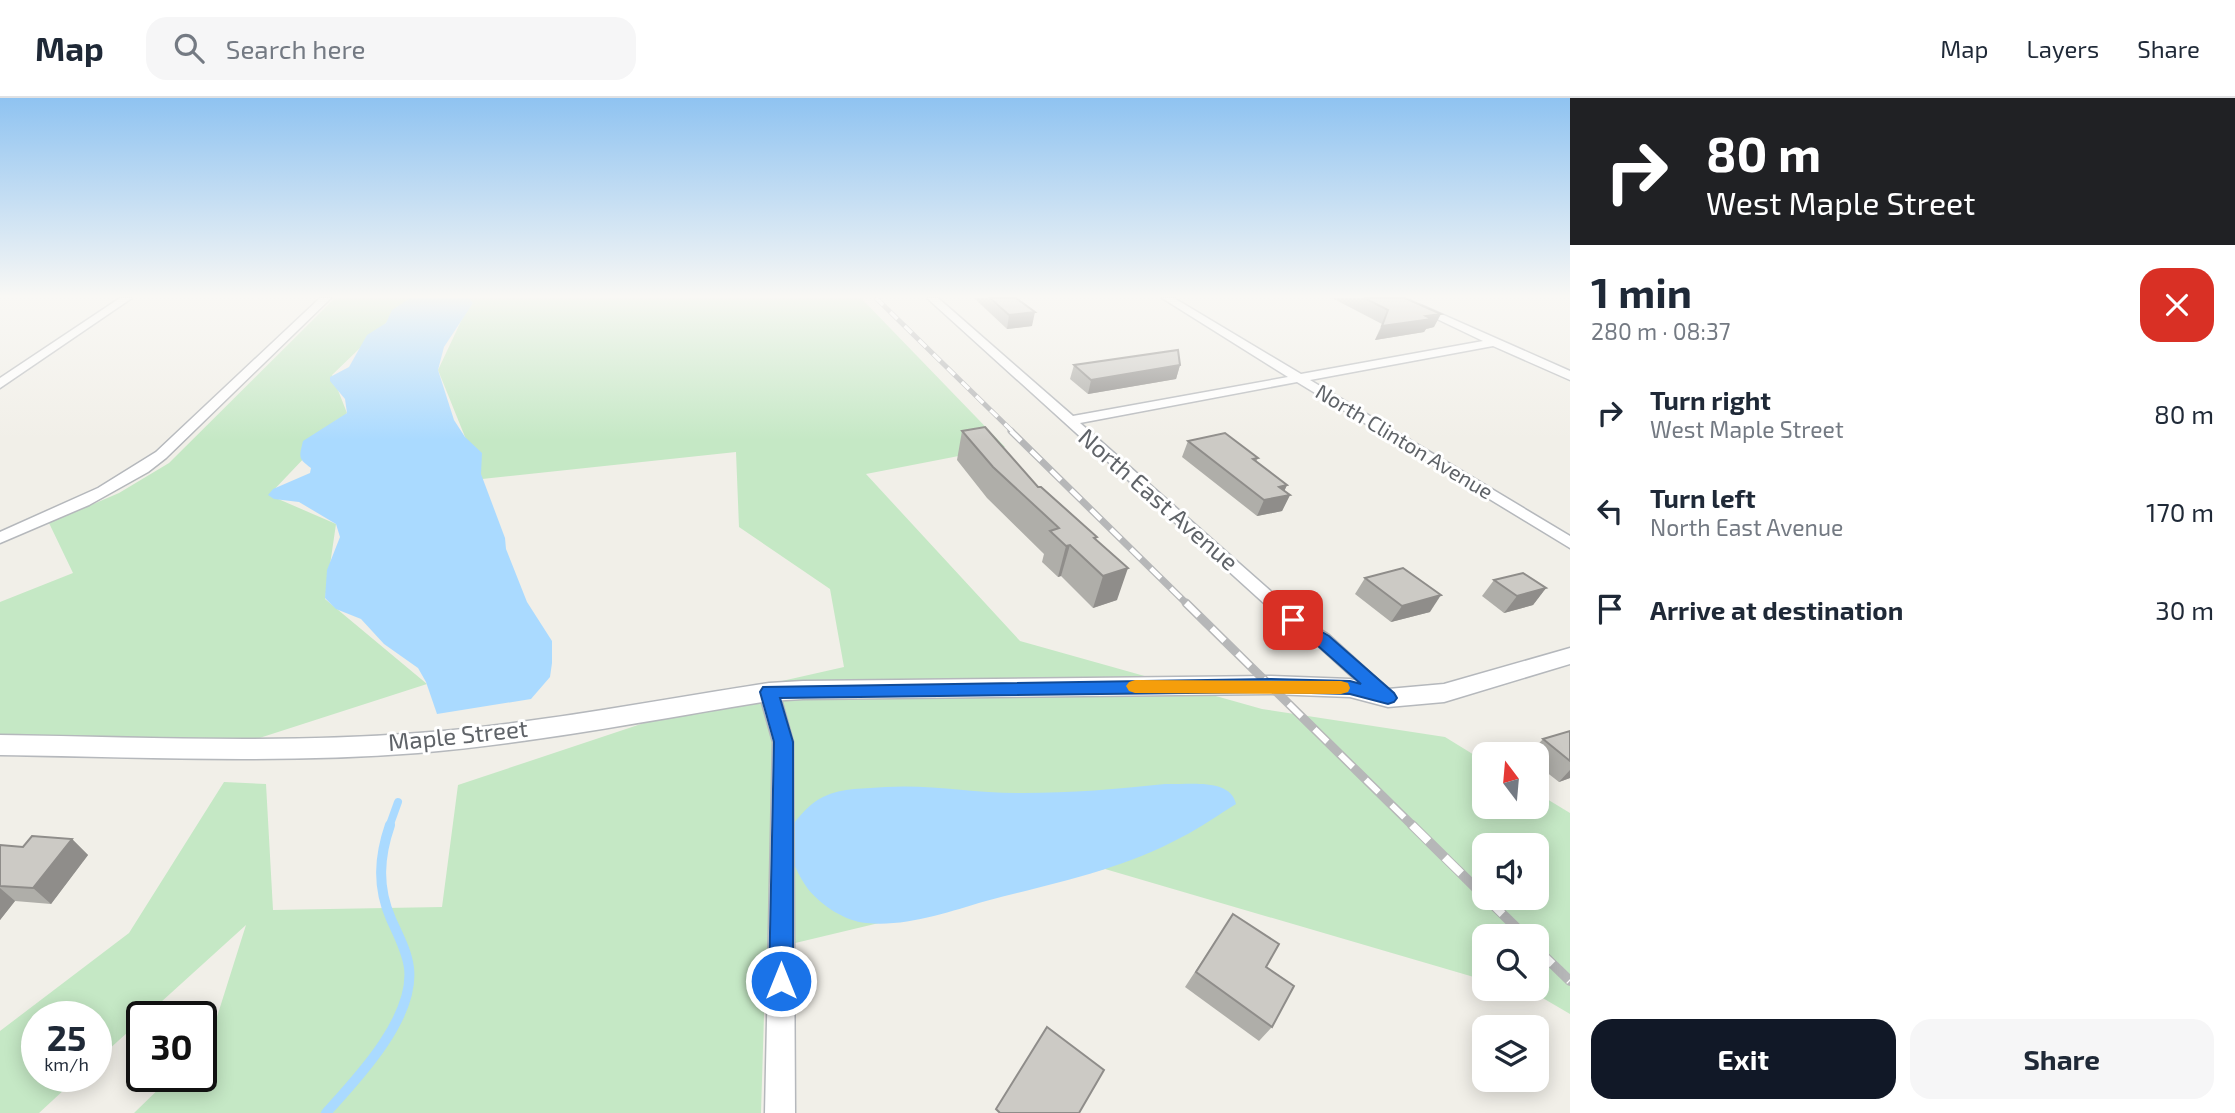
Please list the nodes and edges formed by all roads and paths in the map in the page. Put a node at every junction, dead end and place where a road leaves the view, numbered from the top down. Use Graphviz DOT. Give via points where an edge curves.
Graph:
graph roads {
  1 [pos="57,345"];
  2 [pos="276,345"];
  3 [pos="984,345"];
  4 [pos="1245,345"];
  5 [pos="1477,345"];
  6 [pos="1502,345"];
  7 [pos="1570,376"];
  8 [pos="1300,379"];
  9 [pos="0,384"];
  10 [pos="1068,421"];
  11 [pos="0,538"];
  12 [pos="1570,543"];
  13 [pos="1570,656"];
  14 [pos="769,692"];
  15 [pos="1388,698"];
  16 [pos="0,746"];
  17 [pos="780,1113"];
  1 -- 9 [label="street"];
  2 -- 11 [label="street" via="136,474"];
  3 -- 10 [label="street, North East Avenue"];
  4 -- 8 [label="street, North Clinton Avenue"];
  5 -- 8 [label="street"];
  6 -- 7 [label="street"];
  8 -- 10 [label="street"];
  8 -- 12 [label="street, North Clinton Avenue"];
  10 -- 15 [label="street, North East Avenue"];
  13 -- 15 [label="street, Maple Street" via="1444,693"];
  14 -- 15 [label="street, Maple Street" via="1271,685 1350,688"];
  14 -- 16 [label="street, Maple Street" via="418,743"];
  14 -- 17 [label="street" via="783,742"];
}
